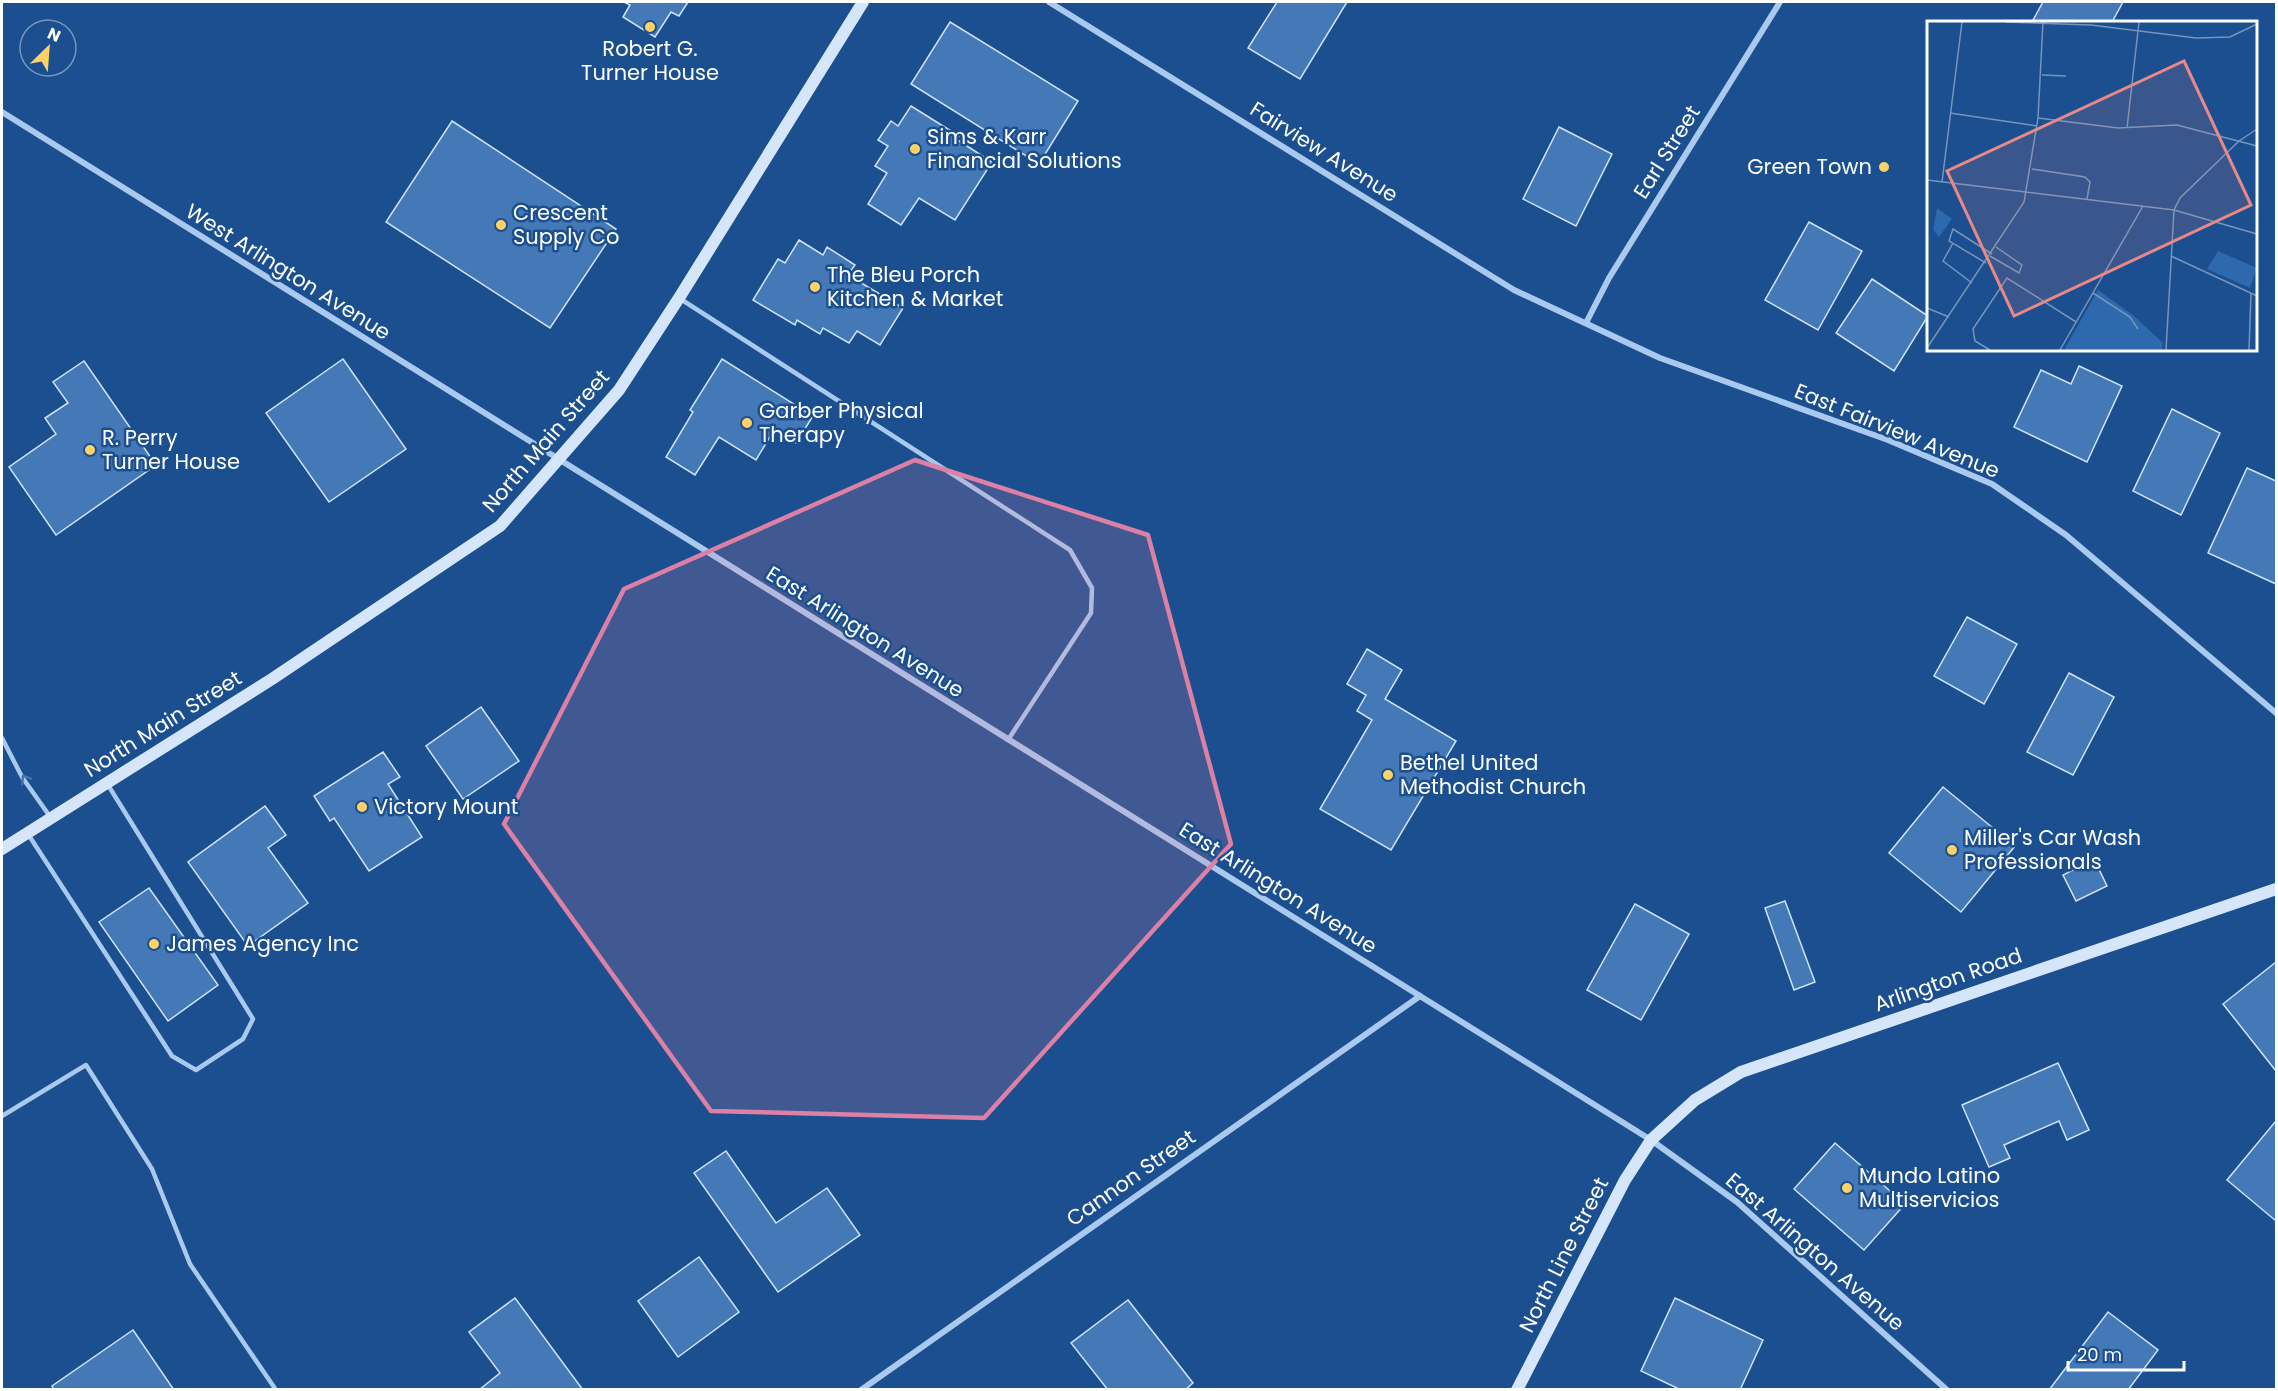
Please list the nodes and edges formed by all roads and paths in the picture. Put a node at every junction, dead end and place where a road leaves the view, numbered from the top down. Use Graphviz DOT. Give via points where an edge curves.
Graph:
graph roads {
  1 [pos="863,2"];
  2 [pos="1049,2"];
  3 [pos="1780,2"];
  4 [pos="2,112"];
  5 [pos="679,298"];
  6 [pos="1586,323"];
  7 [pos="558,460"];
  8 [pos="2277,713"];
  9 [pos="2,738"];
  10 [pos="1008,740"];
  11 [pos="107,783"];
  12 [pos="51,818"];
  13 [pos="28,833"];
  14 [pos="2,849"];
  15 [pos="2277,889"];
  16 [pos="1420,996"];
  17 [pos="2,1116"];
  18 [pos="1650,1140"];
  19 [pos="276,1389"];
  20 [pos="861,1389"];
  21 [pos="1517,1389"];
  22 [pos="1947,1389"];
  1 -- 5 [label="main road, North Main Street"];
  2 -- 6 [label="street, Fairview Avenue" via="1514,290"];
  3 -- 6 [label="street, Earl Street" via="1609,278"];
  4 -- 7 [label="street, West Arlington Avenue"];
  5 -- 7 [label="main road, North Main Street" via="619,390"];
  5 -- 10 [label="lane" via="1070,550 1092,588 1091,613"];
  6 -- 8 [label="street, East Fairview Avenue" via="1660,358 1888,440 1992,484 2066,535"];
  7 -- 10 [label="street, East Arlington Avenue"];
  7 -- 11 [label="main road, North Main Street" via="500,526 272,679"];
  12 -- 9 [label="lane, one-way" via="22,777"];
  10 -- 16 [label="street, East Arlington Avenue"];
  11 -- 12 [label="main road, North Main Street"];
  11 -- 13 [label="lane" via="253,1019 243,1039 196,1070 172,1056"];
  12 -- 13 [label="main road, North Main Street"];
  13 -- 14 [label="main road, North Main Street"];
  15 -- 18 [label="main road, Arlington Road" via="1741,1072 1695,1100"];
  16 -- 18 [label="street, East Arlington Avenue"];
  16 -- 20 [label="street, Cannon Street"];
  17 -- 19 [label="lane" via="86,1065 152,1169 190,1264"];
  18 -- 21 [label="main road, North Line Street" via="1625,1180"];
  18 -- 22 [label="street, East Arlington Avenue" via="1737,1202"];
}
